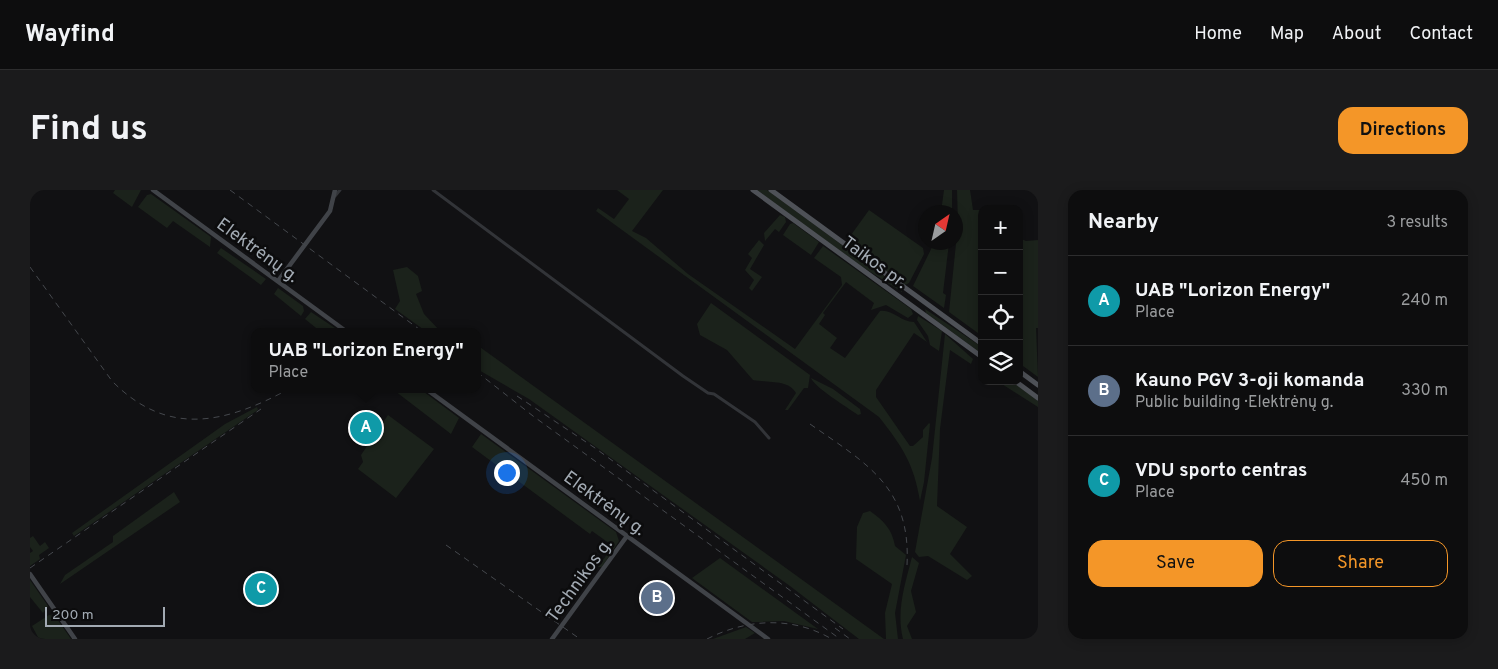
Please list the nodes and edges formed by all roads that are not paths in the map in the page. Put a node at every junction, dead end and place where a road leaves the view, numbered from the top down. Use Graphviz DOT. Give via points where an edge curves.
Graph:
graph roads {
  1 [pos="154,190"];
  2 [pos="335,190"];
  3 [pos="340,190"];
  4 [pos="434,190"];
  5 [pos="753,190"];
  6 [pos="771,190"];
  7 [pos="334,197"];
  8 [pos="278,281"];
  9 [pos="907,290"];
  10 [pos="898,296"];
  11 [pos="929,305"];
  12 [pos="918,311"];
  13 [pos="342,328"];
  14 [pos="978,341"];
  15 [pos="978,354"];
  16 [pos="1023,374"];
  17 [pos="1020,385"];
  18 [pos="1038,385"];
  19 [pos="431,393"];
  20 [pos="1038,398"];
  21 [pos="769,438"];
  22 [pos="627,536"];
  23 [pos="30,574"];
  24 [pos="75,639"];
  25 [pos="552,639"];
  26 [pos="768,639"];
  1 -- 8 [label="street, Elektrėnų g."];
  2 -- 7 [label="street"];
  3 -- 7 [label="street"];
  4 -- 21 [label="street" via="677,371 755,422"];
  5 -- 10 [label="main road, Taikos pr."];
  6 -- 9 [label="main road, Taikos pr."];
  7 -- 8 [label="street" via="330,211"];
  8 -- 13 [label="street, Elektrėnų g."];
  9 -- 10 [label="main road"];
  9 -- 11 [label="main road, Taikos pr."];
  10 -- 12 [label="main road, Taikos pr."];
  11 -- 12 [label="main road"];
  11 -- 14 [label="main road, Taikos pr."];
  12 -- 15 [label="main road, Taikos pr."];
  16 -- 18 [label="main road"];
  17 -- 20 [label="main road"];
  19 -- 22 [label="street, Elektrėnų g."];
  22 -- 25 [label="street, Technikos g."];
  22 -- 26 [label="street, Elektrėnų g."];
  23 -- 24 [label="street"];
}
